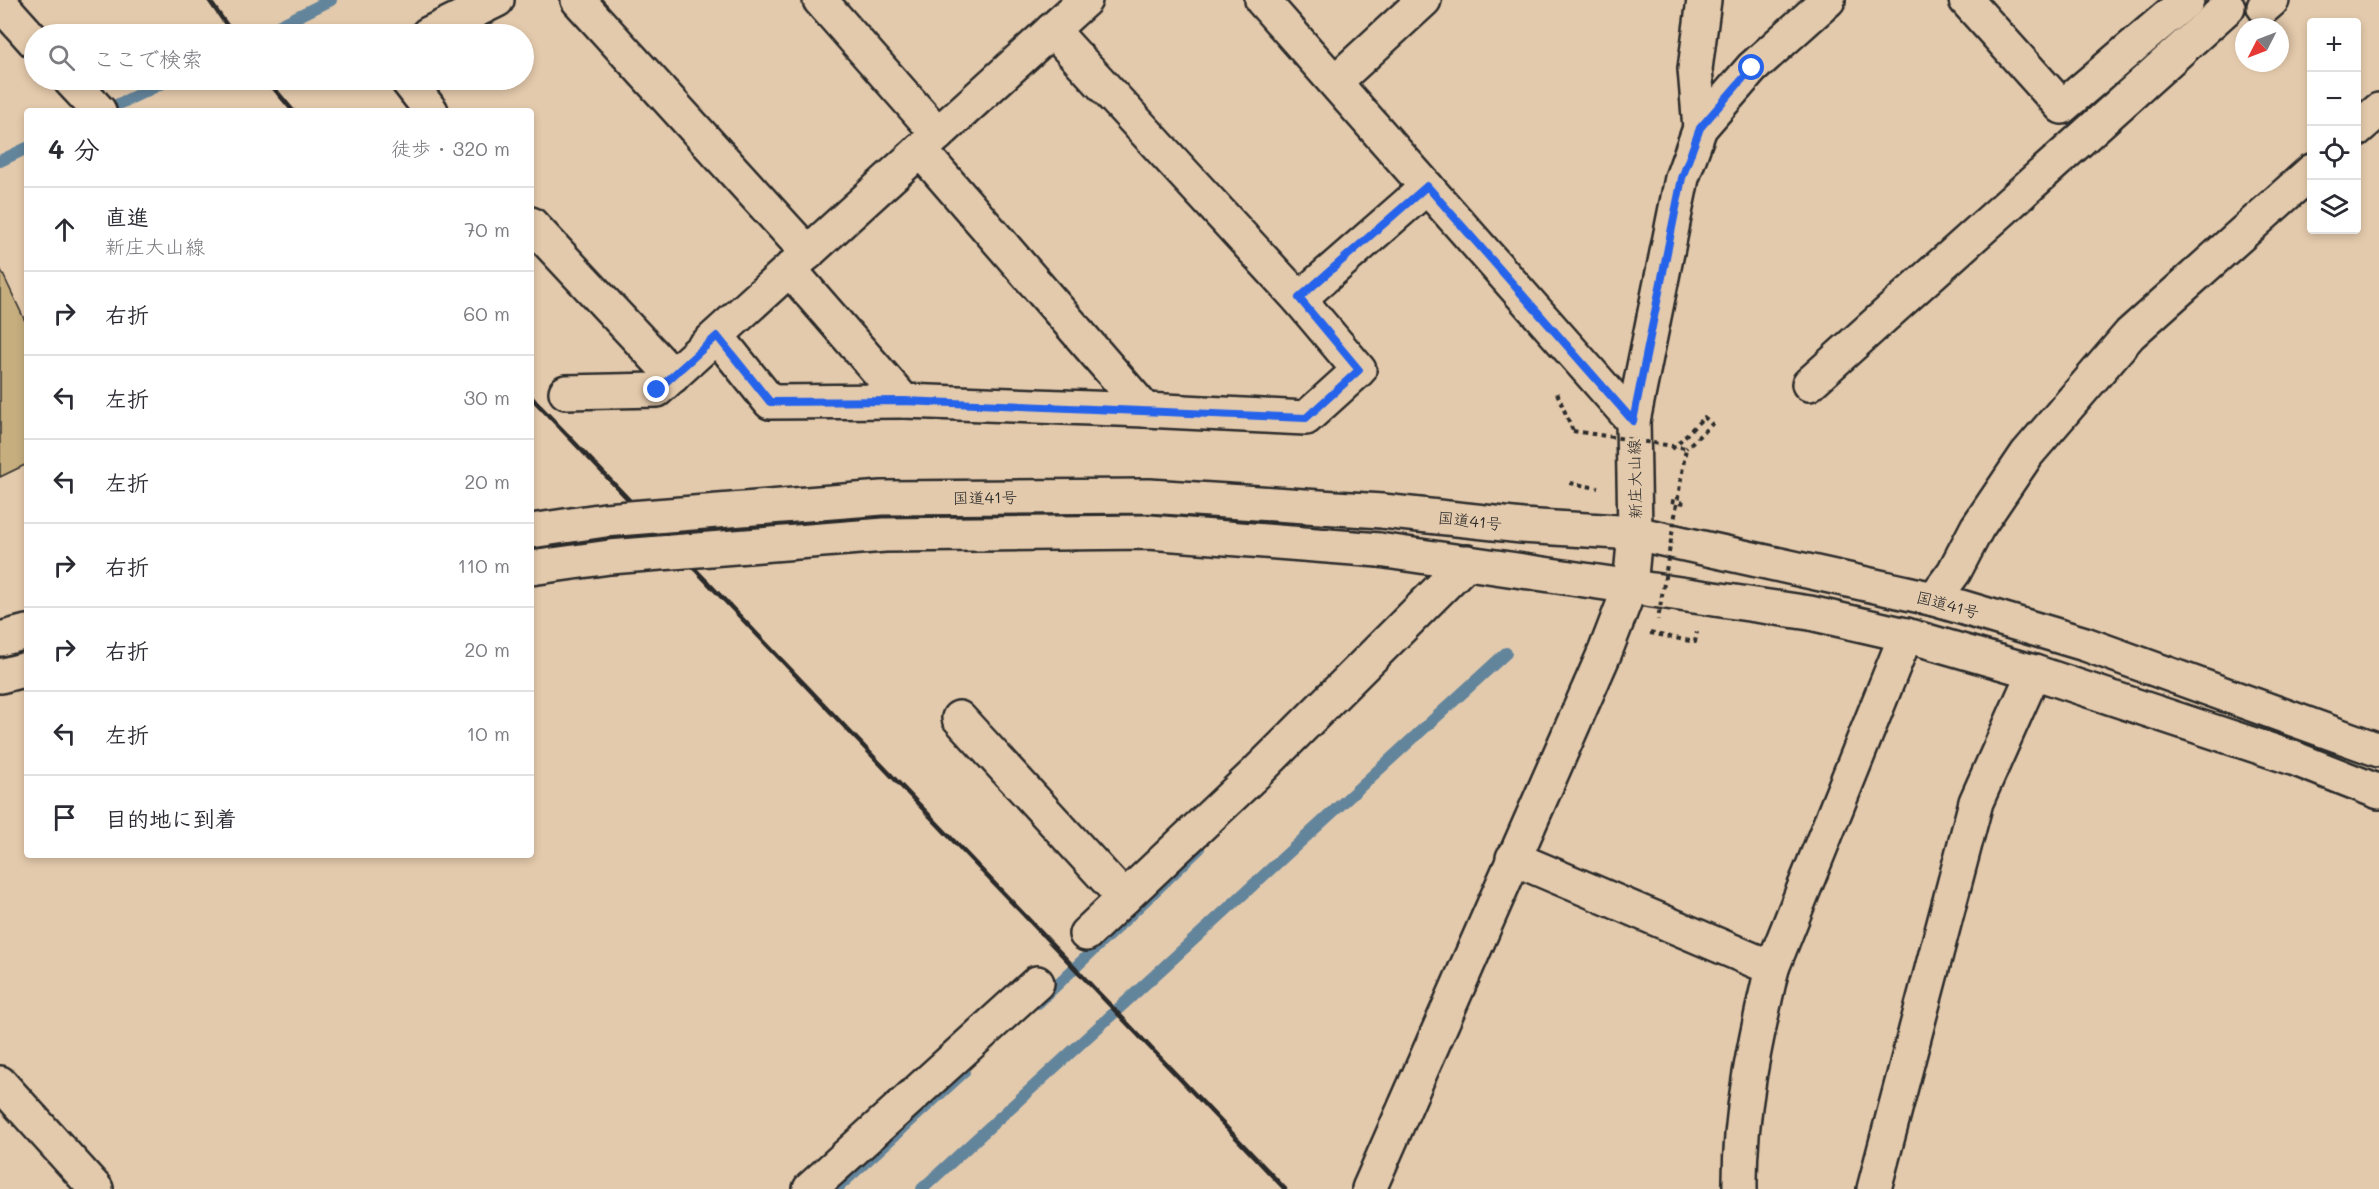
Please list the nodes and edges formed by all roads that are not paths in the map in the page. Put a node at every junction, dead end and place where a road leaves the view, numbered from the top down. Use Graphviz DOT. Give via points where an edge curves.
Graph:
graph roads {
  1 [pos="497,0"];
  2 [pos="578,0"];
  3 [pos="820,0"];
  4 [pos="1262,0"];
  5 [pos="1424,0"];
  6 [pos="1704,0"];
  7 [pos="1828,0"];
  8 [pos="1965,0"];
  9 [pos="2187,0"];
  10 [pos="0,3"];
  11 [pos="2228,7"];
  12 [pos="1069,10"];
  13 [pos="448,24"];
  14 [pos="24,30"];
  15 [pos="1336,81"];
  16 [pos="79,90"];
  17 [pos="415,90"];
  18 [pos="2062,107"];
  19 [pos="96,108"];
  20 [pos="429,108"];
  21 [pos="2379,110"];
  22 [pos="2361,126"];
  23 [pos="1700,128"];
  24 [pos="929,142"];
  25 [pos="2057,161"];
  26 [pos="2307,175"];
  27 [pos="1427,186"];
  28 [pos="534,227"];
  29 [pos="799,261"];
  30 [pos="1299,298"];
  31 [pos="717,336"];
  32 [pos="673,376"];
  33 [pos="1809,384"];
  34 [pos="566,392"];
  35 [pos="904,401"];
  36 [pos="1145,410"];
  37 [pos="1633,421"];
  38 [pos="534,531"];
  39 [pos="1635,533"];
  40 [pos="1467,562"];
  41 [pos="534,568"];
  42 [pos="1630,587"];
  43 [pos="1934,598"];
  44 [pos="24,633"];
  45 [pos="1906,636"];
  46 [pos="0,639"];
  47 [pos="24,670"];
  48 [pos="2034,672"];
  49 [pos="0,676"];
  50 [pos="959,718"];
  51 [pos="2379,750"];
  52 [pos="2379,792"];
  53 [pos="1513,858"];
  54 [pos="1124,898"];
  55 [pos="1086,934"];
  56 [pos="1772,968"];
  57 [pos="1037,983"];
  58 [pos="0,1083"];
  59 [pos="96,1189"];
  60 [pos="810,1189"];
  61 [pos="1369,1189"];
  62 [pos="1740,1189"];
  63 [pos="1874,1189"];
  1 -- 13 [label="main road"];
  2 -- 29 [label="main road"];
  3 -- 24 [label="main road"];
  4 -- 15 [label="main road"];
  5 -- 15 [label="main road"];
  6 -- 23 [label="main road" via="1695,69"];
  7 -- 23 [label="main road, 新庄大山線" via="1752,68"];
  8 -- 18 [label="main road"];
  9 -- 18 [label="main road"];
  10 -- 14 [label="main road"];
  11 -- 25 [label="main road"];
  12 -- 24 [label="main road"];
  12 -- 30 [label="main road"];
  15 -- 27 [label="main road"];
  16 -- 19 [label="main road"];
  17 -- 20 [label="main road"];
  18 -- 25 [label="main road"];
  21 -- 22 [label="main road"];
  23 -- 37 [label="main road, 新庄大山線" via="1682,178"];
  24 -- 29 [label="main road"];
  24 -- 36 [label="main road"];
  25 -- 33 [label="main road"];
  26 -- 43 [label="main road" via="2130,334 2027,454"];
  27 -- 30 [label="main road"];
  27 -- 37 [label="main road"];
  28 -- 32 [label="main road"];
  29 -- 31 [label="main road"];
  29 -- 35 [label="main road"];
  30 -- 36 [label="main road" via="1359,370 1306,418"];
  31 -- 32 [label="main road"];
  31 -- 35 [label="main road" via="770,402"];
  32 -- 34 [label="main road" via="657,390"];
  35 -- 36 [label="main road"];
  37 -- 39 [label="main road, 新庄大山線"];
  38 -- 39 [label="main road, 国道41号, bridge" via="604,520 882,498 1149,496"];
  39 -- 42 [label="main road, 新庄大山線"];
  39 -- 43 [label="main road, 国道41号"];
  40 -- 41 [label="main road, bridge" via="1379,550 1149,532 885,535 610,557"];
  40 -- 42 [label="main road"];
  40 -- 54 [label="main road" via="1256,773"];
  42 -- 45 [label="main road" via="1810,613"];
  42 -- 53 [label="main road, 新庄大山線"];
  43 -- 51 [label="main road, 国道41号" via="2085,644"];
  44 -- 46 [label="main road"];
  45 -- 48 [label="main road"];
  45 -- 56 [label="main road"];
  47 -- 49 [label="main road"];
  48 -- 52 [label="main road" via="2293,758"];
  48 -- 63 [label="main road" via="1976,802"];
  50 -- 54 [label="main road"];
  53 -- 56 [label="main road"];
  53 -- 61 [label="main road, 新庄大山線"];
  54 -- 55 [label="main road"];
  56 -- 62 [label="main road" via="1748,1074 1739,1155"];
  57 -- 60 [label="main road"];
  58 -- 59 [label="main road"];
}
